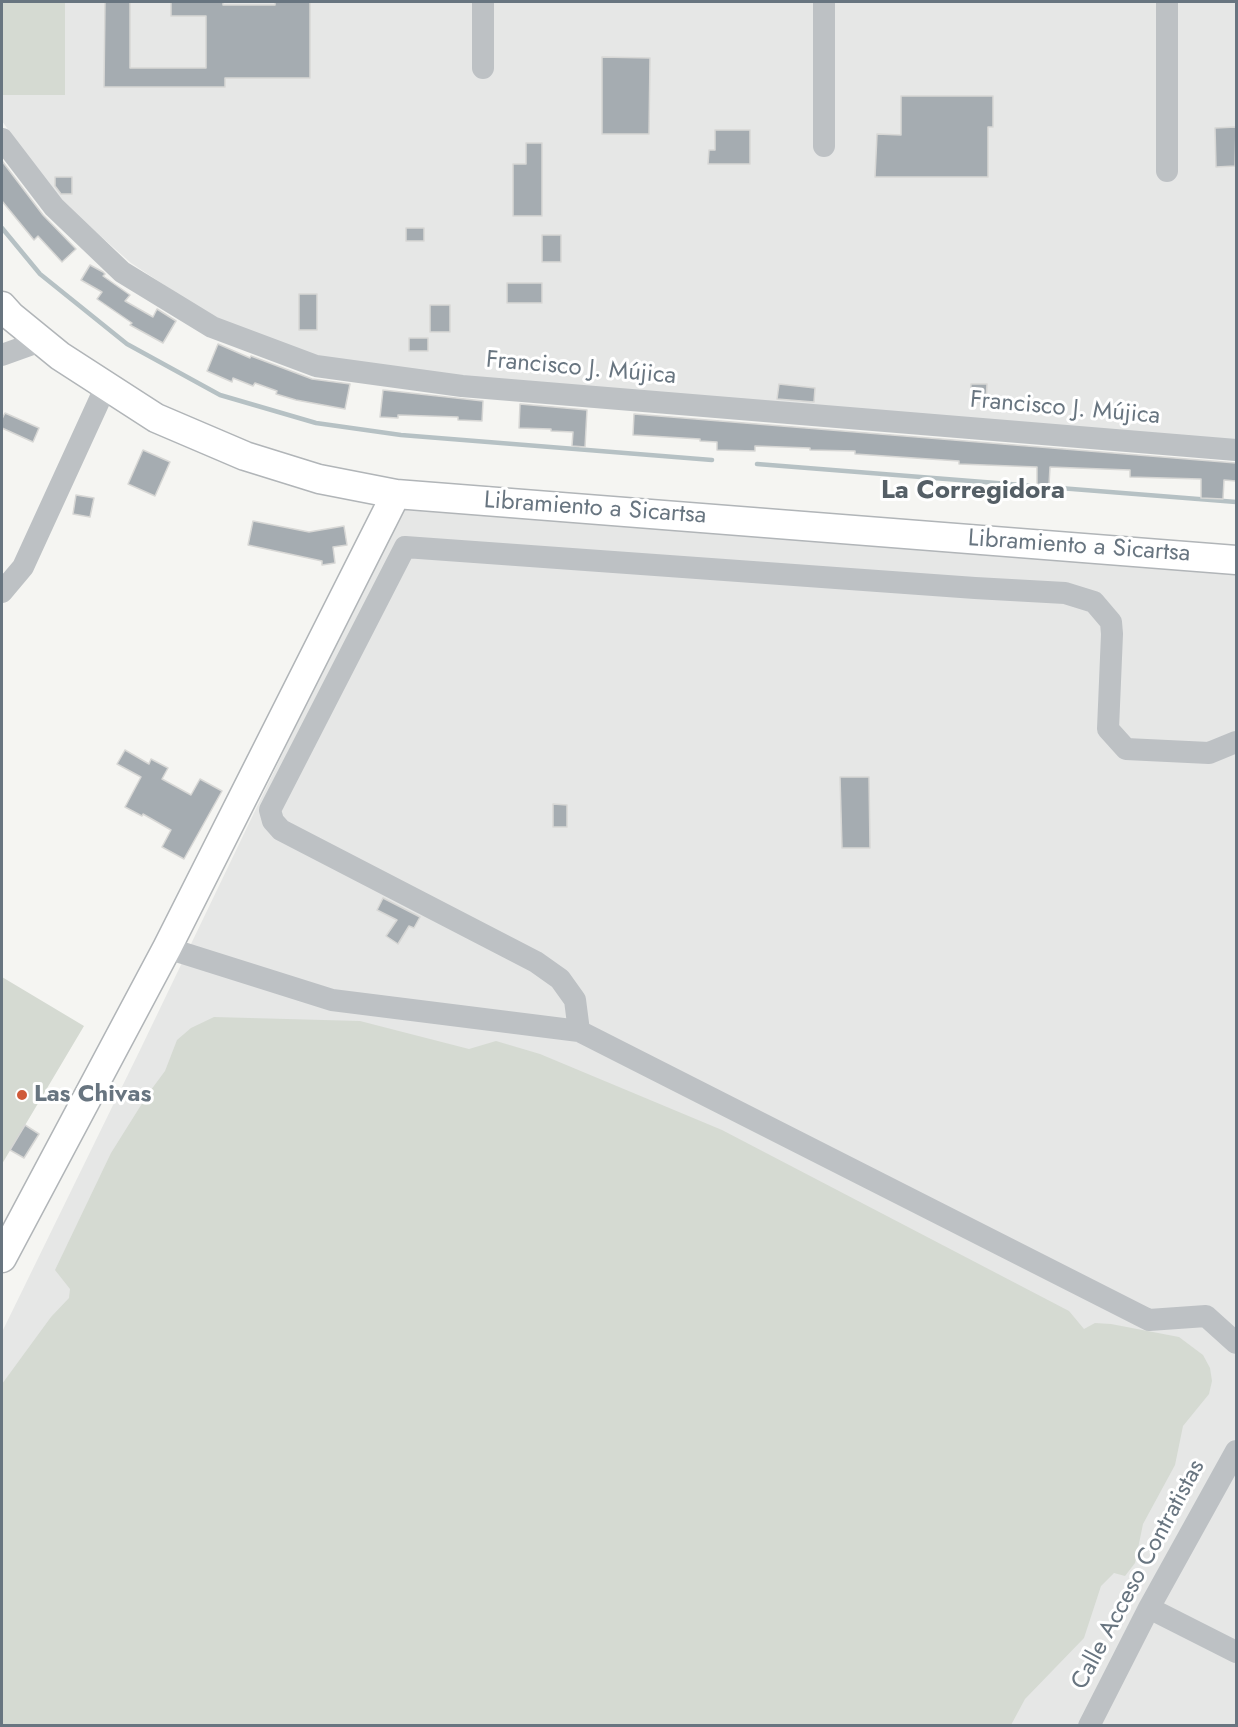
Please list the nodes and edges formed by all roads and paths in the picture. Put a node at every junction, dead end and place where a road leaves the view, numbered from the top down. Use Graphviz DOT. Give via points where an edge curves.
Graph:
graph roads {
  1 [pos="483,2"];
  2 [pos="824,2"];
  3 [pos="1167,2"];
  4 [pos="483,68"];
  5 [pos="2,139"];
  6 [pos="824,146"];
  7 [pos="1167,171"];
  8 [pos="2,306"];
  9 [pos="41,340"];
  10 [pos="2,355"];
  11 [pos="106,386"];
  12 [pos="1236,450"];
  13 [pos="396,494"];
  14 [pos="1236,560"];
  15 [pos="2,592"];
  16 [pos="1236,742"];
  17 [pos="167,948"];
  18 [pos="579,1031"];
  19 [pos="2,1258"];
  20 [pos="1236,1343"];
  21 [pos="1236,1451"];
  22 [pos="1149,1608"];
  23 [pos="1236,1652"];
  24 [pos="1089,1725"];
  1 -- 4 [label="street"];
  2 -- 6 [label="street"];
  3 -- 7 [label="street"];
  5 -- 12 [label="street, Francisco J. Mújica" via="54,207 122,272 213,327 316,366 462,387"];
  8 -- 9 [label="main road, Libramiento a Sicartsa"];
  9 -- 10 [label="street"];
  9 -- 11 [label="main road, Libramiento a Sicartsa"];
  11 -- 13 [label="main road, Libramiento a Sicartsa" via="156,418 245,456 319,479"];
  11 -- 15 [label="street" via="23,567"];
  13 -- 14 [label="main road, Libramiento a Sicartsa"];
  13 -- 17 [label="main road"];
  16 -- 18 [label="street" via="1209,753 1126,749 1108,729 1111,622 1094,602 1065,592 405,547 270,810 273,821 281,830 536,962 560,979 574,1000"];
  17 -- 18 [label="street" via="332,1000"];
  17 -- 19 [label="main road"];
  18 -- 20 [label="street" via="1149,1320 1206,1316"];
  21 -- 22 [label="street, Calle Acceso Contratistas"];
  22 -- 23 [label="street"];
  22 -- 24 [label="street, Calle Acceso Contratistas"];
}
